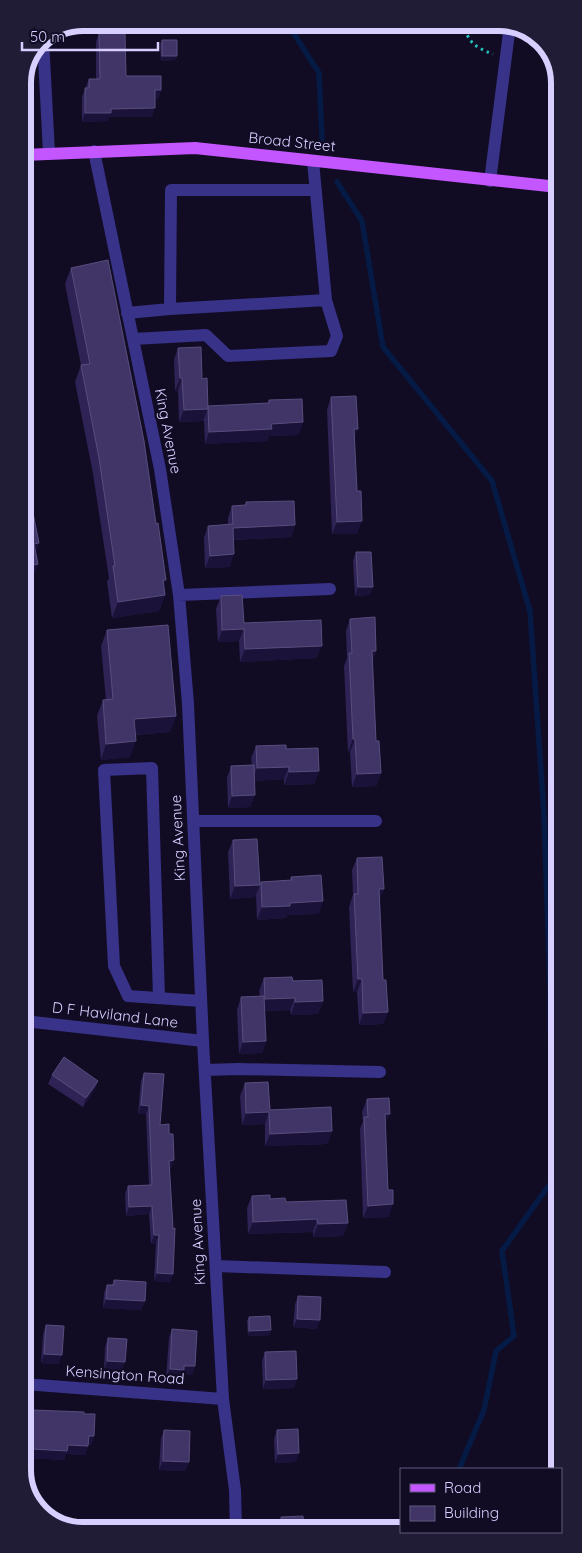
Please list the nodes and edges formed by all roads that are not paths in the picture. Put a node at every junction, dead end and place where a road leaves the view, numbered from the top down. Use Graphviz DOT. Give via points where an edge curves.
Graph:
graph roads {
  1 [pos="509,32"];
  2 [pos="44,49"];
  3 [pos="94,151"];
  4 [pos="49,153"];
  5 [pos="31,154"];
  6 [pos="313,161"];
  7 [pos="490,181"];
  8 [pos="551,186"];
  9 [pos="316,190"];
  10 [pos="326,300"];
  11 [pos="170,309"];
  12 [pos="127,313"];
  13 [pos="133,339"];
  14 [pos="330,589"];
  15 [pos="179,595"];
  16 [pos="194,821"];
  17 [pos="376,821"];
  18 [pos="159,998"];
  19 [pos="201,1001"];
  20 [pos="31,1022"];
  21 [pos="203,1041"];
  22 [pos="205,1070"];
  23 [pos="380,1072"];
  24 [pos="216,1266"];
  25 [pos="385,1272"];
  26 [pos="31,1385"];
  27 [pos="223,1399"];
  28 [pos="236,1522"];
  1 -- 7 [label="street"];
  2 -- 4 [label="street"];
  3 -- 4 [label="main road, Broad Street"];
  3 -- 6 [label="main road, Broad Street" via="195,148"];
  3 -- 12 [label="street, King Avenue"];
  4 -- 5 [label="main road, Broad Street"];
  6 -- 7 [label="main road, Broad Street"];
  6 -- 9 [label="street"];
  7 -- 8 [label="main road, Broad Street"];
  9 -- 10 [label="street"];
  9 -- 11 [label="street" via="171,190"];
  10 -- 11 [label="street"];
  10 -- 13 [label="street" via="337,336 331,351 228,356 206,335"];
  11 -- 12 [label="street"];
  12 -- 13 [label="street, King Avenue"];
  13 -- 15 [label="street, King Avenue" via="160,469"];
  14 -- 15 [label="street"];
  15 -- 16 [label="street, King Avenue"];
  16 -- 17 [label="street"];
  16 -- 19 [label="street, King Avenue"];
  18 -- 18 [label="street" via="128,996 114,966 104,770 152,768"];
  18 -- 19 [label="street"];
  19 -- 21 [label="street, King Avenue"];
  20 -- 21 [label="street, D F Haviland Lane"];
  21 -- 22 [label="street, King Avenue"];
  22 -- 23 [label="street"];
  22 -- 24 [label="street, King Avenue"];
  24 -- 25 [label="street"];
  24 -- 27 [label="street, King Avenue"];
  26 -- 27 [label="street, Kensington Road"];
  27 -- 28 [label="street, King Avenue"];
}
